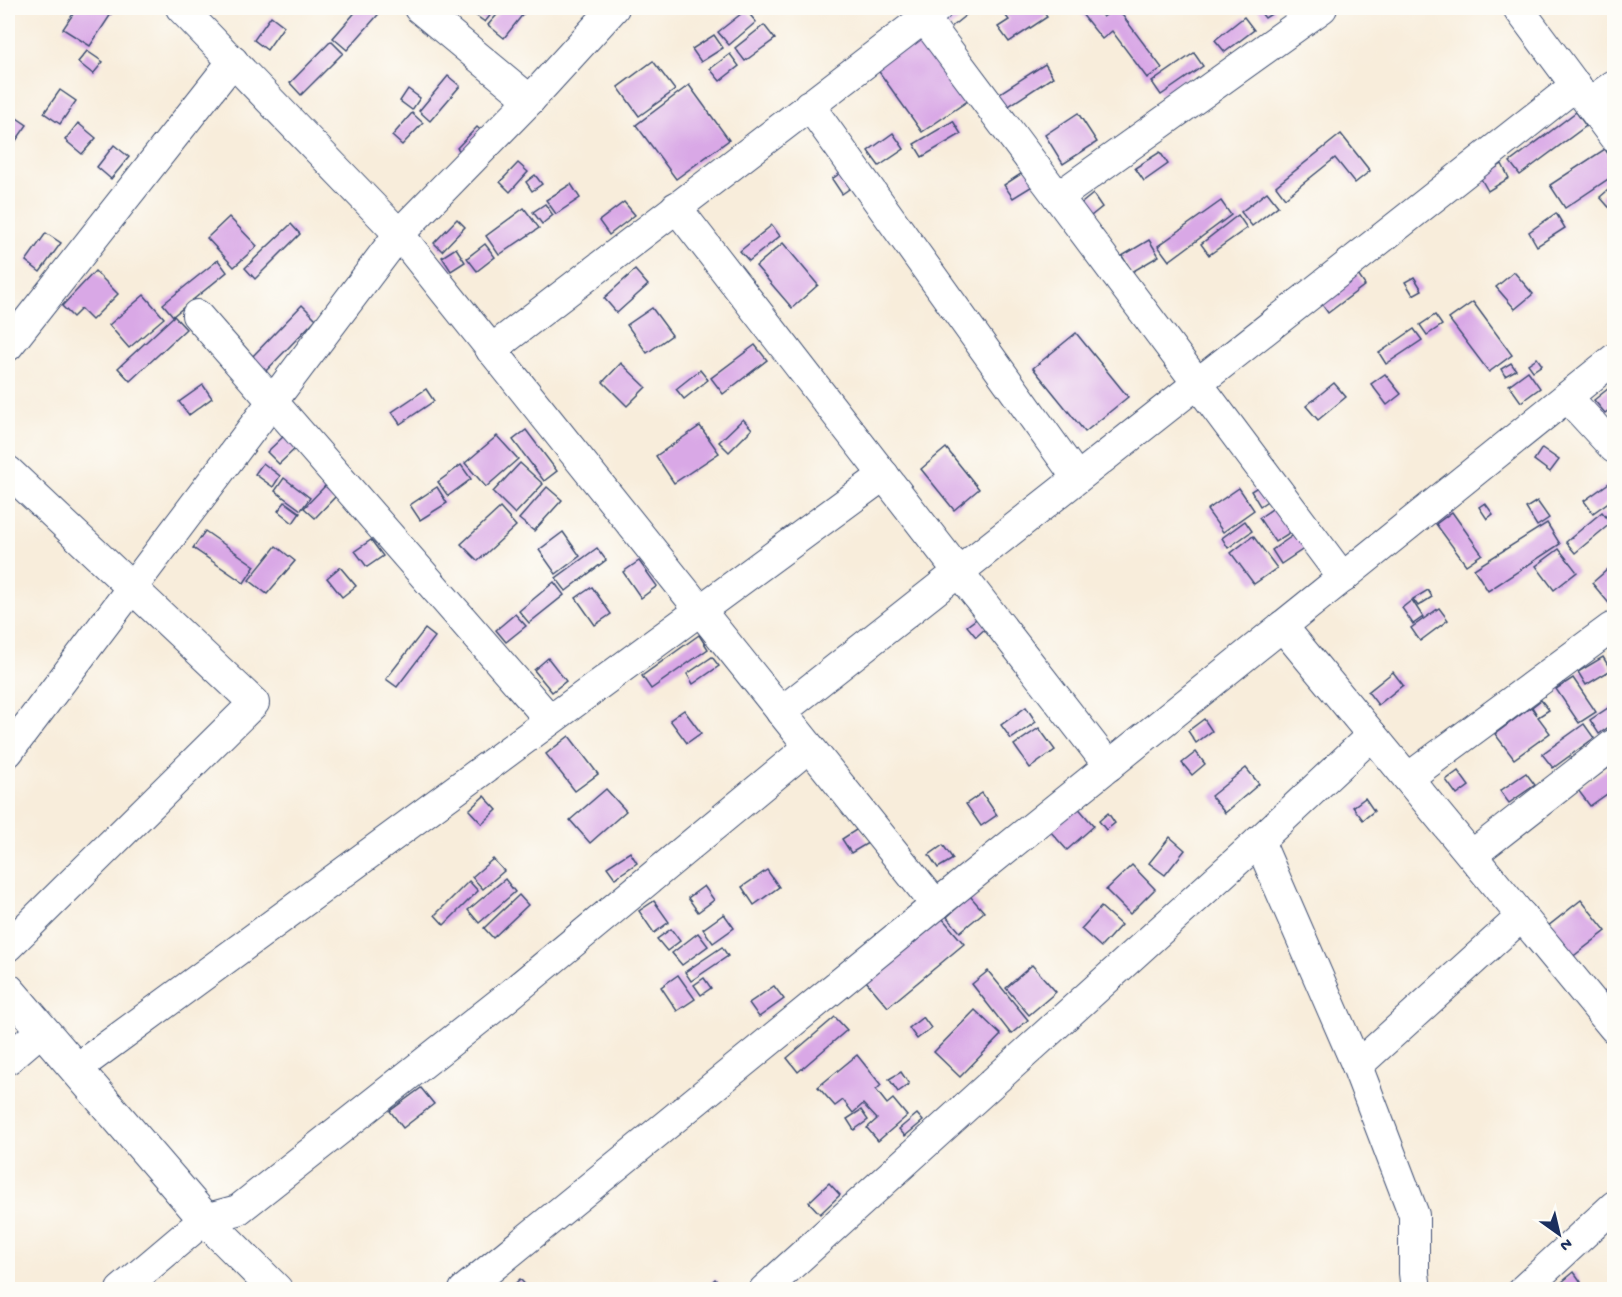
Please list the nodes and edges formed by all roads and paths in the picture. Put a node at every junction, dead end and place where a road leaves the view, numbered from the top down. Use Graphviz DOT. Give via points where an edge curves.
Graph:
graph roads {
  1 [pos="182,8"];
  2 [pos="419,8"];
  3 [pos="614,8"];
  4 [pos="1322,8"];
  5 [pos="1518,8"];
  6 [pos="930,13"];
  7 [pos="233,62"];
  8 [pos="1614,85"];
  9 [pos="1583,94"];
  10 [pos="530,100"];
  11 [pos="809,105"];
  12 [pos="1614,137"];
  13 [pos="1058,197"];
  14 [pos="676,207"];
  15 [pos="399,234"];
  16 [pos="198,315"];
  17 [pos="8,346"];
  18 [pos="491,350"];
  19 [pos="1614,359"];
  20 [pos="1197,384"];
  21 [pos="1567,397"];
  22 [pos="273,402"];
  23 [pos="1614,448"];
  24 [pos="8,471"];
  25 [pos="884,475"];
  26 [pos="1077,478"];
  27 [pos="958,572"];
  28 [pos="1342,578"];
  29 [pos="132,588"];
  30 [pos="700,610"];
  31 [pos="1282,626"];
  32 [pos="1611,628"];
  33 [pos="781,712"];
  34 [pos="550,720"];
  35 [pos="1372,735"];
  36 [pos="1614,744"];
  37 [pos="809,747"];
  38 [pos="8,752"];
  39 [pos="1109,766"];
  40 [pos="1408,778"];
  41 [pos="1259,841"];
  42 [pos="1472,855"];
  43 [pos="936,905"];
  44 [pos="1522,916"];
  45 [pos="8,946"];
  46 [pos="8,990"];
  47 [pos="1614,1028"];
  48 [pos="42,1030"];
  49 [pos="8,1059"];
  50 [pos="1357,1066"];
  51 [pos="76,1069"];
  52 [pos="1614,1206"];
  53 [pos="205,1219"];
  54 [pos="121,1290"];
  55 [pos="276,1290"];
  56 [pos="464,1290"];
  57 [pos="764,1290"];
  58 [pos="1416,1290"];
  59 [pos="1523,1290"];
  1 -- 7 [label="street"];
  2 -- 10 [label="street"];
  3 -- 10 [label="street"];
  4 -- 13 [label="street"];
  5 -- 9 [label="street"];
  6 -- 11 [label="street"];
  6 -- 13 [label="street"];
  7 -- 15 [label="street"];
  7 -- 17 [label="street"];
  8 -- 9 [label="street"];
  9 -- 12 [label="street"];
  9 -- 20 [label="street"];
  10 -- 15 [label="street"];
  11 -- 14 [label="street"];
  11 -- 26 [label="street"];
  13 -- 20 [label="street"];
  14 -- 18 [label="street"];
  14 -- 25 [label="street"];
  15 -- 18 [label="street"];
  15 -- 22 [label="street"];
  16 -- 22 [label="street"];
  18 -- 30 [label="street"];
  19 -- 21 [label="street"];
  20 -- 26 [label="street"];
  20 -- 28 [label="street"];
  21 -- 23 [label="street"];
  21 -- 28 [label="street"];
  22 -- 29 [label="street"];
  22 -- 34 [label="street"];
  24 -- 29 [label="street"];
  25 -- 27 [label="street"];
  25 -- 30 [label="street"];
  26 -- 27 [label="street"];
  27 -- 33 [label="street"];
  27 -- 39 [label="street"];
  28 -- 31 [label="street"];
  29 -- 38 [label="street"];
  29 -- 45 [label="street" via="254,704"];
  30 -- 33 [label="street"];
  30 -- 34 [label="street"];
  31 -- 35 [label="street"];
  31 -- 39 [label="street"];
  32 -- 40 [label="street"];
  33 -- 37 [label="street"];
  34 -- 51 [label="street"];
  35 -- 40 [label="street"];
  35 -- 41 [label="street"];
  36 -- 42 [label="street"];
  37 -- 43 [label="street"];
  37 -- 53 [label="street" via="506,998 238,1210"];
  39 -- 43 [label="street"];
  40 -- 42 [label="street"];
  41 -- 50 [label="street"];
  41 -- 57 [label="street"];
  42 -- 44 [label="street"];
  43 -- 56 [label="street"];
  44 -- 47 [label="street"];
  44 -- 50 [label="street"];
  46 -- 48 [label="street"];
  48 -- 49 [label="street"];
  48 -- 51 [label="street"];
  50 -- 58 [label="street" via="1414,1215"];
  51 -- 53 [label="street"];
  52 -- 59 [label="street"];
  53 -- 54 [label="street"];
  53 -- 55 [label="street"];
}
